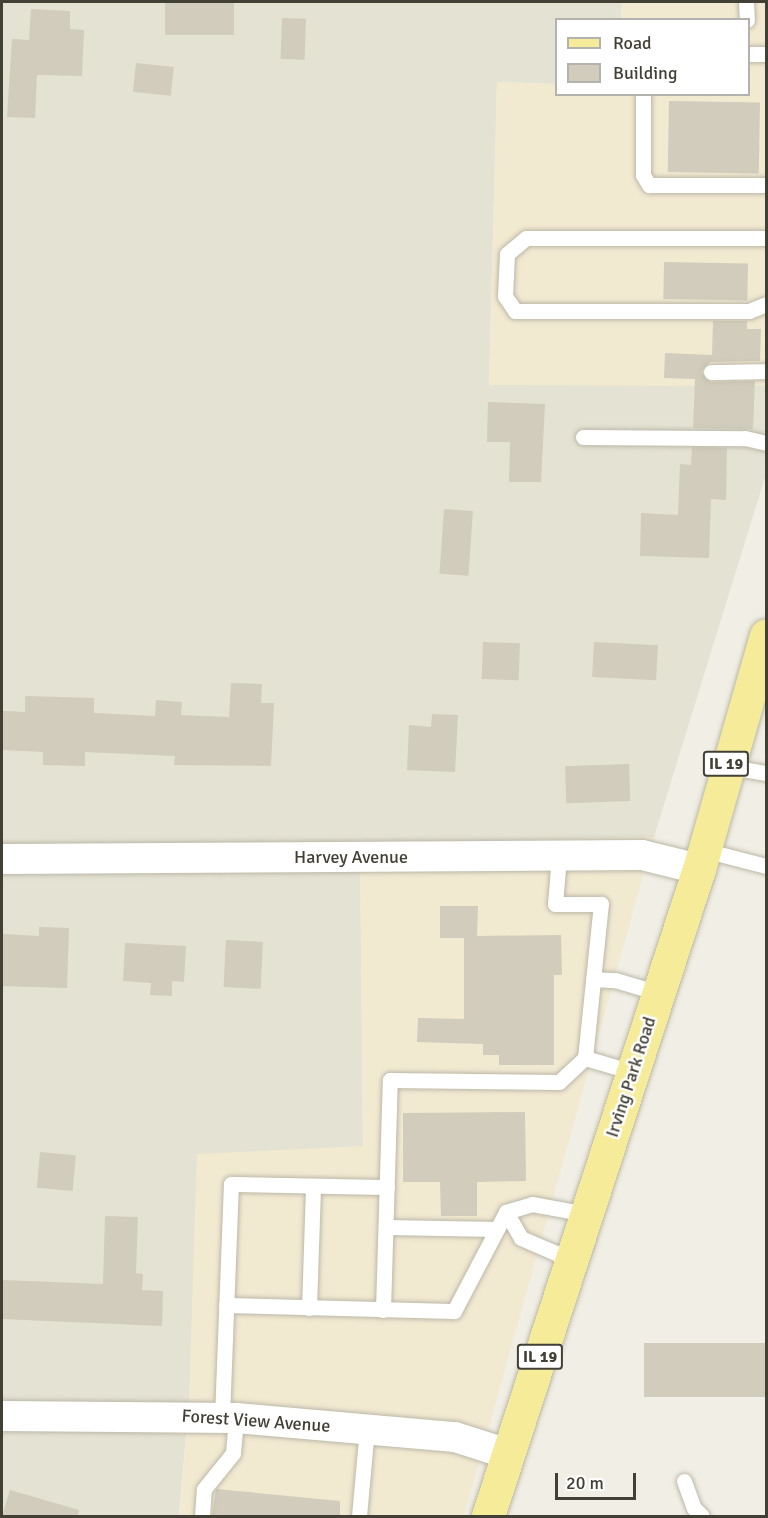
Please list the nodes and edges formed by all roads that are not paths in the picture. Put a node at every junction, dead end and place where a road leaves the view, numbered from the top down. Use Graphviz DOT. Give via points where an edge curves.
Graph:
graph roads {
  1 [pos="746,2"];
  2 [pos="747,18"];
  3 [pos="750,54"];
  4 [pos="766,54"];
  5 [pos="643,96"];
  6 [pos="766,185"];
  7 [pos="766,238"];
  8 [pos="766,304"];
  9 [pos="766,371"];
  10 [pos="711,372"];
  11 [pos="583,437"];
  12 [pos="766,443"];
  13 [pos="766,634"];
  14 [pos="758,693"];
  15 [pos="725,766"];
  16 [pos="766,773"];
  17 [pos="559,856"];
  18 [pos="2,859"];
  19 [pos="701,860"];
  20 [pos="766,866"];
  21 [pos="593,979"];
  22 [pos="659,993"];
  23 [pos="585,1058"];
  24 [pos="633,1072"];
  25 [pos="314,1186"];
  26 [pos="387,1187"];
  27 [pos="506,1212"];
  28 [pos="587,1214"];
  29 [pos="386,1227"];
  30 [pos="497,1229"];
  31 [pos="572,1260"];
  32 [pos="226,1305"];
  33 [pos="309,1308"];
  34 [pos="383,1310"];
  35 [pos="2,1416"];
  36 [pos="229,1417"];
  37 [pos="367,1428"];
  38 [pos="507,1454"];
  39 [pos="684,1481"];
  40 [pos="202,1516"];
  41 [pos="359,1516"];
  42 [pos="488,1516"];
  43 [pos="702,1516"];
  1 -- 2 [label="lane"];
  3 -- 4 [label="lane"];
  5 -- 6 [label="lane" via="644,175 650,185"];
  7 -- 8 [label="lane" via="526,238 507,254 505,296 515,311 749,311"];
  9 -- 10 [label="lane"];
  11 -- 12 [label="lane" via="745,438"];
  13 -- 14 [label="main road, Irving Park Road / IL 19"];
  14 -- 15 [label="main road, Irving Park Road / IL 19"];
  15 -- 16 [label="lane"];
  15 -- 19 [label="main road, Irving Park Road / IL 19"];
  17 -- 18 [label="street, Harvey Avenue"];
  17 -- 19 [label="street, Harvey Avenue" via="642,855"];
  17 -- 21 [label="lane" via="555,904 601,904"];
  19 -- 20 [label="lane"];
  19 -- 22 [label="main road, Irving Park Road / IL 19"];
  21 -- 22 [label="lane" via="615,980"];
  21 -- 23 [label="lane"];
  22 -- 24 [label="main road, Irving Park Road / IL 19"];
  23 -- 24 [label="lane"];
  23 -- 26 [label="lane" via="559,1082 390,1080"];
  24 -- 28 [label="main road, Irving Park Road / IL 19"];
  25 -- 26 [label="lane"];
  25 -- 32 [label="lane" via="231,1184"];
  25 -- 33 [label="lane"];
  26 -- 29 [label="lane"];
  27 -- 28 [label="lane" via="532,1204"];
  27 -- 30 [label="lane"];
  27 -- 31 [label="lane" via="521,1238"];
  28 -- 31 [label="main road, Irving Park Road / IL 19"];
  29 -- 30 [label="lane"];
  29 -- 34 [label="lane"];
  30 -- 34 [label="lane" via="454,1311"];
  31 -- 38 [label="main road, Irving Park Road / IL 19"];
  32 -- 33 [label="lane"];
  32 -- 36 [label="lane"];
  33 -- 34 [label="lane"];
  35 -- 36 [label="street, Forest View Avenue"];
  36 -- 37 [label="street, Forest View Avenue"];
  36 -- 40 [label="lane" via="233,1453 204,1489"];
  37 -- 38 [label="street, Forest View Avenue" via="463,1438"];
  37 -- 41 [label="lane"];
  38 -- 42 [label="main road, Irving Park Road / IL 19"];
  39 -- 43 [label="lane"];
}
